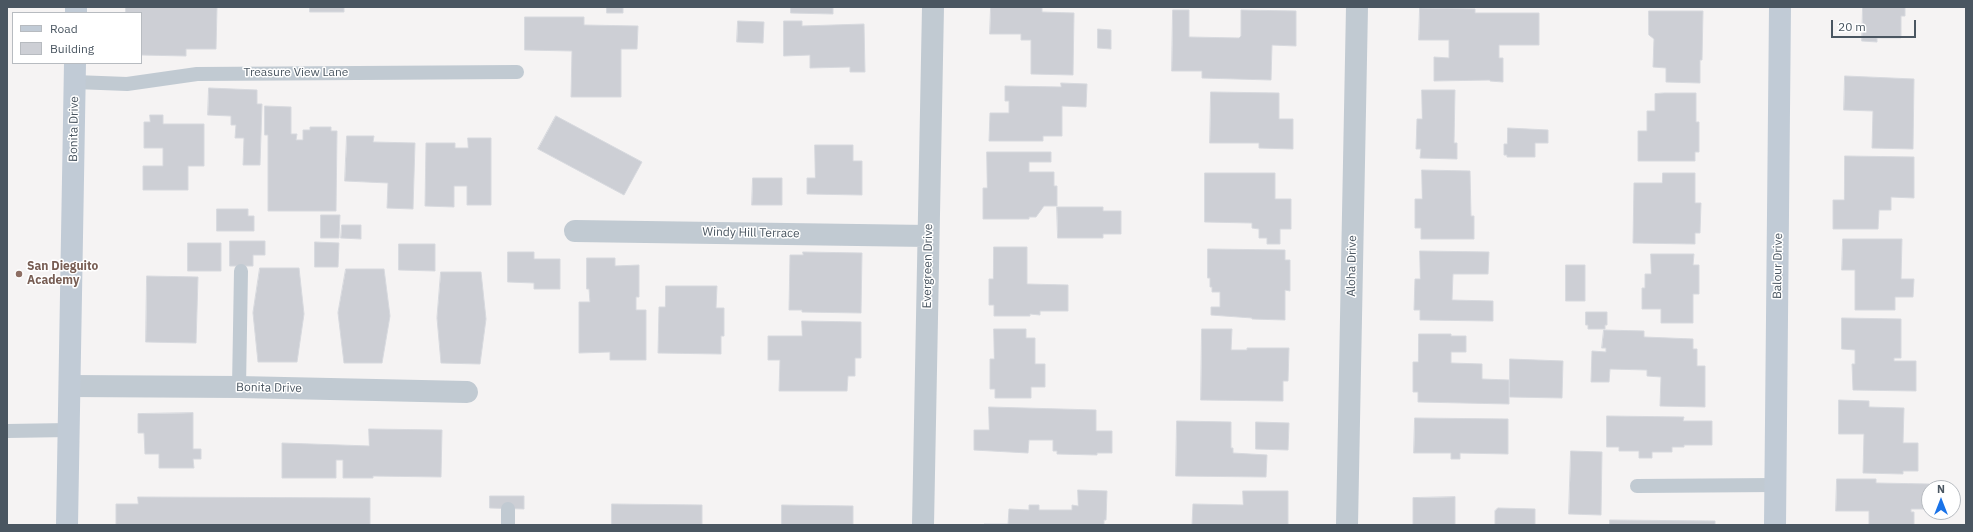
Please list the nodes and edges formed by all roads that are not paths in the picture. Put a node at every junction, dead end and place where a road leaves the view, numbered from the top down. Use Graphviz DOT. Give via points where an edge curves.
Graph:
graph roads {
  1 [pos="933,7"];
  2 [pos="1358,7"];
  3 [pos="1780,7"];
  4 [pos="517,72"];
  5 [pos="75,73"];
  6 [pos="575,230"];
  7 [pos="928,236"];
  8 [pos="241,271"];
  9 [pos="70,386"];
  10 [pos="239,387"];
  11 [pos="467,392"];
  12 [pos="69,430"];
  13 [pos="7,431"];
  14 [pos="1637,486"];
  15 [pos="1776,486"];
  16 [pos="508,509"];
  17 [pos="67,525"];
  18 [pos="508,525"];
  19 [pos="923,525"];
  20 [pos="1347,525"];
  21 [pos="1775,525"];
  1 -- 7 [label="street, Evergreen Drive"];
  2 -- 20 [label="street, Aloha Drive"];
  3 -- 15 [label="street, Balour Drive"];
  4 -- 5 [label="lane, Treasure View Lane" via="197,74 126,84"];
  5 -- 9 [label="street, Bonita Drive"];
  6 -- 7 [label="street, Windy Hill Terrace"];
  7 -- 19 [label="street, Evergreen Drive"];
  8 -- 10 [label="lane"];
  9 -- 10 [label="street, Bonita Drive"];
  9 -- 12 [label="street, Bonita Drive"];
  10 -- 11 [label="street, Bonita Drive"];
  12 -- 13 [label="lane"];
  12 -- 17 [label="street, Bonita Drive"];
  14 -- 15 [label="lane"];
  15 -- 21 [label="street, Balour Drive"];
  16 -- 18 [label="lane"];
}
